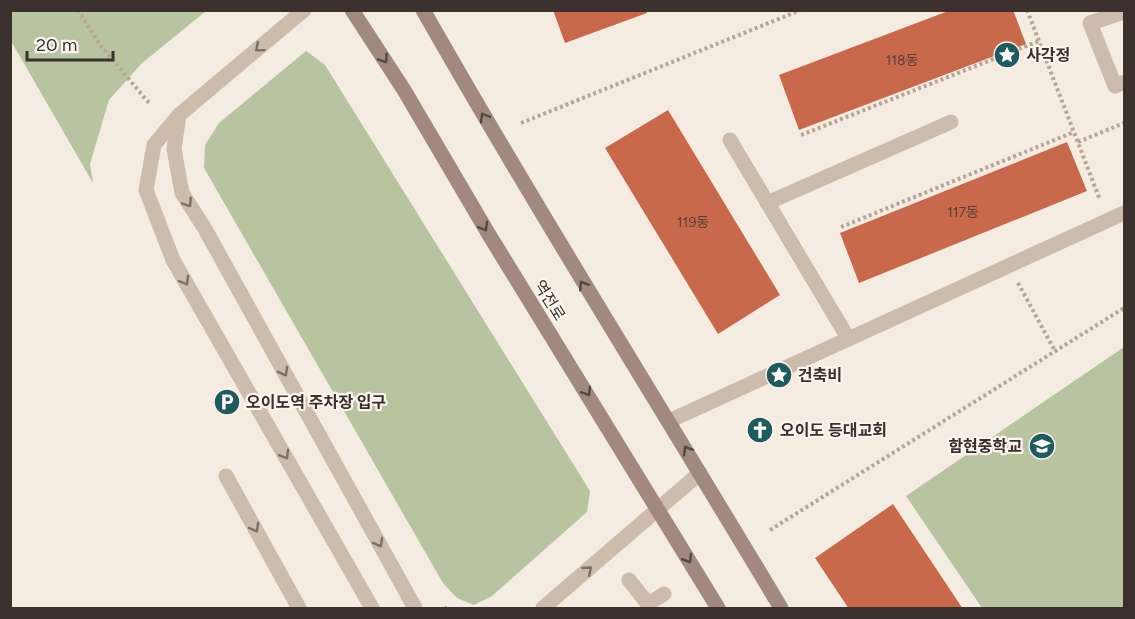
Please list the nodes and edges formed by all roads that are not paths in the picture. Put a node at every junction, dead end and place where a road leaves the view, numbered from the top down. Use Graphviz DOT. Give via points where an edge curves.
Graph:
graph roads {
  1 [pos="304,10"];
  2 [pos="352,10"];
  3 [pos="423,10"];
  4 [pos="1125,12"];
  5 [pos="1125,82"];
  6 [pos="179,115"];
  7 [pos="951,122"];
  8 [pos="730,140"];
  9 [pos="767,202"];
  10 [pos="1125,213"];
  11 [pos="849,338"];
  12 [pos="669,421"];
  13 [pos="700,473"];
  14 [pos="226,476"];
  15 [pos="658,511"];
  16 [pos="629,579"];
  17 [pos="664,594"];
  18 [pos="646,606"];
  19 [pos="299,609"];
  20 [pos="372,609"];
  21 [pos="415,609"];
  22 [pos="543,609"];
  23 [pos="718,609"];
  24 [pos="781,609"];
  1 -- 6 [label="street, one-way"];
  2 -- 15 [label="main road, 역전로, one-way" via="405,90"];
  12 -- 3 [label="main road, one-way" via="568,261"];
  4 -- 5 [label="street" via="1090,23 1115,86"];
  6 -- 20 [label="street, one-way" via="154,145 146,190 173,260"];
  6 -- 21 [label="street, one-way" via="174,149 182,193"];
  7 -- 9 [label="street"];
  8 -- 9 [label="street"];
  9 -- 11 [label="street"];
  10 -- 11 [label="street"];
  11 -- 12 [label="street"];
  13 -- 12 [label="main road, one-way"];
  13 -- 15 [label="street"];
  13 -- 24 [label="main road"];
  14 -- 19 [label="street, one-way"];
  22 -- 15 [label="street, one-way"];
  15 -- 23 [label="main road, 역전로, one-way"];
  16 -- 18 [label="street"];
  17 -- 18 [label="street"];
}
